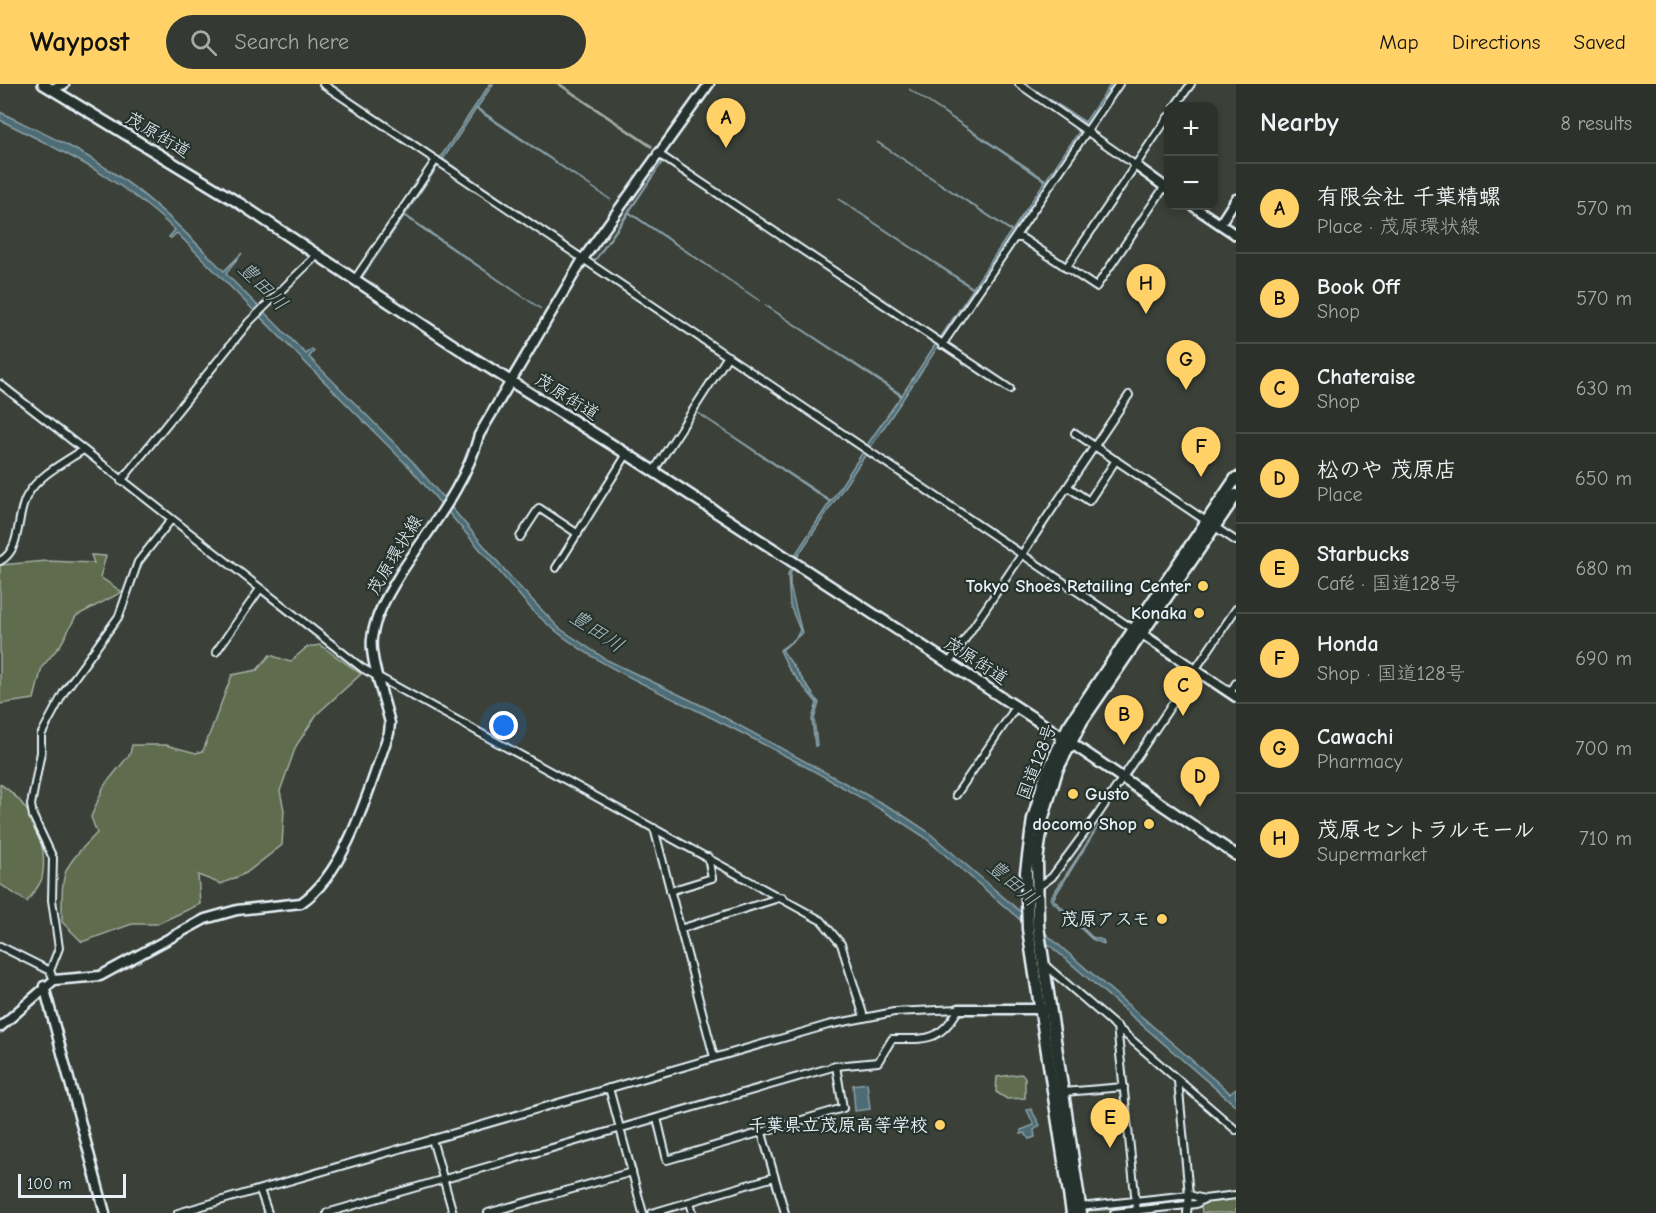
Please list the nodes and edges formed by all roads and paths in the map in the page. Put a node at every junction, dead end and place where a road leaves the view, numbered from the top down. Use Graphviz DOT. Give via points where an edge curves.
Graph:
graph roads {
  1 [pos="64,84"];
  2 [pos="323,84"];
  3 [pos="709,84"];
  4 [pos="1019,84"];
  5 [pos="1119,84"];
  6 [pos="1191,84"];
  7 [pos="48,86"];
  8 [pos="1178,102"];
  9 [pos="1164,123"];
  10 [pos="1088,132"];
  11 [pos="657,153"];
  12 [pos="435,160"];
  13 [pos="1135,165"];
  14 [pos="1164,186"];
  15 [pos="1164,192"];
  16 [pos="1236,199"];
  17 [pos="1199,210"];
  18 [pos="1220,224"];
  19 [pos="1236,235"];
  20 [pos="1017,238"];
  21 [pos="317,255"];
  22 [pos="583,260"];
  23 [pos="1066,268"];
  24 [pos="355,279"];
  25 [pos="942,345"];
  26 [pos="728,356"];
  27 [pos="511,381"];
  28 [pos="0,384"];
  29 [pos="1010,390"];
  30 [pos="1129,395"];
  31 [pos="1075,433"];
  32 [pos="1096,446"];
  33 [pos="83,450"];
  34 [pos="627,454"];
  35 [pos="1116,460"];
  36 [pos="654,472"];
  37 [pos="1236,478"];
  38 [pos="121,481"];
  39 [pos="1068,487"];
  40 [pos="1236,495"];
  41 [pos="171,520"];
  42 [pos="1210,524"];
  43 [pos="578,534"];
  44 [pos="520,537"];
  45 [pos="1236,541"];
  46 [pos="1022,554"];
  47 [pos="0,561"];
  48 [pos="556,568"];
  49 [pos="260,588"];
  50 [pos="1236,609"];
  51 [pos="1137,631"];
  52 [pos="216,652"];
  53 [pos="949,663"];
  54 [pos="1195,670"];
  55 [pos="379,679"];
  56 [pos="1236,683"];
  57 [pos="1233,695"];
  58 [pos="1016,707"];
  59 [pos="1066,740"];
  60 [pos="1122,779"];
  61 [pos="956,795"];
  62 [pos="654,828"];
  63 [pos="1236,854"];
  64 [pos="708,857"];
  65 [pos="1036,888"];
  66 [pos="670,891"];
  67 [pos="782,897"];
  68 [pos="680,929"];
  69 [pos="0,946"];
  70 [pos="1040,960"];
  71 [pos="50,971"];
  72 [pos="54,980"];
  73 [pos="44,986"];
  74 [pos="959,1009"];
  75 [pos="1046,1009"];
  76 [pos="864,1017"];
  77 [pos="1117,1025"];
  78 [pos="0,1027"];
  79 [pos="714,1057"];
  80 [pos="836,1066"];
  81 [pos="1178,1080"];
  82 [pos="1124,1087"];
  83 [pos="609,1088"];
  84 [pos="1064,1092"];
  85 [pos="657,1118"];
  86 [pos="620,1127"];
  87 [pos="1236,1130"];
  88 [pos="762,1134"];
  89 [pos="432,1139"];
  90 [pos="632,1172"];
  91 [pos="774,1177"];
  92 [pos="443,1178"];
  93 [pos="260,1190"];
  94 [pos="1189,1195"];
  95 [pos="1236,1195"];
  96 [pos="1204,1199"];
  97 [pos="1136,1201"];
  98 [pos="690,1202"];
  99 [pos="1196,1204"];
  100 [pos="1186,1205"];
  101 [pos="1076,1212"];
  102 [pos="1137,1212"];
  103 [pos="105,1213"];
  104 [pos="178,1213"];
  105 [pos="268,1213"];
  106 [pos="327,1213"];
  107 [pos="453,1213"];
  108 [pos="488,1213"];
  109 [pos="643,1213"];
  110 [pos="652,1213"];
  111 [pos="693,1213"];
  112 [pos="785,1213"];
  113 [pos="1114,1213"];
  114 [pos="1187,1213"];
  115 [pos="1197,1213"];
  1 -- 7 [label="main road"];
  2 -- 12 [label="street"];
  3 -- 11 [label="main road, 茂原環状線"];
  4 -- 10 [label="street"];
  5 -- 10 [label="street"];
  6 -- 8 [label="street"];
  7 -- 21 [label="main road, 茂原街道"];
  9 -- 13 [label="street"];
  10 -- 13 [label="street"];
  10 -- 20 [label="street"];
  11 -- 22 [label="main road, 茂原環状線"];
  11 -- 25 [label="street"];
  12 -- 22 [label="street"];
  12 -- 24 [label="street"];
  13 -- 14 [label="main road"];
  13 -- 23 [label="street"];
  15 -- 23 [label="street" via="1096,287"];
  16 -- 18 [label="main road"];
  17 -- 18 [label="main road"];
  18 -- 19 [label="main road"];
  20 -- 23 [label="street"];
  20 -- 25 [label="street"];
  21 -- 24 [label="main road, 茂原街道"];
  21 -- 38 [label="street" via="249,322"];
  22 -- 26 [label="street"];
  22 -- 27 [label="main road, 茂原環状線"];
  24 -- 27 [label="main road, 茂原街道"];
  25 -- 29 [label="street"];
  26 -- 36 [label="street"];
  26 -- 46 [label="street"];
  27 -- 34 [label="main road, 茂原街道"];
  27 -- 55 [label="main road, 茂原環状線" via="479,435 473,456 454,491 388,594 372,638"];
  28 -- 33 [label="street"];
  30 -- 32 [label="street"];
  31 -- 32 [label="street"];
  32 -- 35 [label="street"];
  32 -- 39 [label="street"];
  33 -- 38 [label="street"];
  33 -- 47 [label="street" via="28,493 11,552"];
  34 -- 36 [label="main road, 茂原街道"];
  34 -- 43 [label="street"];
  35 -- 39 [label="street" via="1089,501"];
  35 -- 42 [label="street"];
  36 -- 53 [label="main road, 茂原街道"];
  37 -- 42 [label="highway, 国道128号"];
  38 -- 41 [label="street"];
  39 -- 46 [label="street"];
  40 -- 42 [label="highway, 国道128号"];
  41 -- 49 [label="street"];
  41 -- 71 [label="street" via="138,562 119,616 43,726 31,805 53,858 52,900 59,948"];
  42 -- 45 [label="street"];
  42 -- 51 [label="highway, 国道128号"];
  43 -- 44 [label="street" via="539,508"];
  43 -- 48 [label="street"];
  46 -- 51 [label="street"];
  46 -- 53 [label="street"];
  49 -- 52 [label="street"];
  49 -- 55 [label="street"];
  50 -- 54 [label="street"];
  51 -- 54 [label="main road"];
  51 -- 59 [label="highway, 国道128号"];
  53 -- 58 [label="main road, 茂原街道"];
  54 -- 57 [label="main road"];
  54 -- 60 [label="street"];
  55 -- 62 [label="street"];
  55 -- 72 [label="main road, 茂原環状線" via="389,733 350,839 307,900 205,919 100,976"];
  56 -- 57 [label="street"];
  58 -- 59 [label="main road, 茂原街道"];
  58 -- 61 [label="street"];
  59 -- 60 [label="main road, 茂原街道"];
  59 -- 65 [label="highway, 国道128号" via="1047,803"];
  59 -- 70 [label="highway, 国道128号" via="1044,780 1033,819 1026,894 1031,946"];
  60 -- 63 [label="main road, 茂原街道"];
  60 -- 65 [label="street" via="1052,877"];
  62 -- 64 [label="street"];
  62 -- 66 [label="street"];
  64 -- 66 [label="street" via="712,878"];
  64 -- 67 [label="street"];
  65 -- 70 [label="highway, 国道128号"];
  66 -- 68 [label="street"];
  67 -- 68 [label="street"];
  67 -- 76 [label="street" via="822,921 834,933"];
  68 -- 79 [label="street"];
  69 -- 71 [label="street"];
  70 -- 75 [label="highway, 国道128号"];
  70 -- 77 [label="street"];
  71 -- 72 [label="street"];
  72 -- 73 [label="main road, 茂原環状線"];
  73 -- 78 [label="main road, 茂原環状線"];
  73 -- 103 [label="main road"];
  74 -- 75 [label="main road"];
  74 -- 76 [label="street"];
  74 -- 80 [label="street" via="938,1035 892,1039 878,1062"];
  75 -- 84 [label="highway, 国道128号"];
  75 -- 101 [label="highway, 国道128号"];
  76 -- 79 [label="street"];
  77 -- 81 [label="street"];
  77 -- 82 [label="street"];
  79 -- 83 [label="street"];
  80 -- 85 [label="street"];
  80 -- 88 [label="street" via="843,1108"];
  81 -- 87 [label="street"];
  81 -- 94 [label="street"];
  82 -- 84 [label="street"];
  82 -- 97 [label="street"];
  83 -- 86 [label="street"];
  83 -- 89 [label="street"];
  84 -- 101 [label="highway, 国道128号"];
  85 -- 86 [label="street"];
  85 -- 88 [label="street" via="668,1160"];
  86 -- 90 [label="street"];
  86 -- 92 [label="street"];
  88 -- 91 [label="street"];
  89 -- 92 [label="street"];
  89 -- 93 [label="street"];
  90 -- 108 [label="street"];
  90 -- 109 [label="street"];
  91 -- 98 [label="street"];
  91 -- 112 [label="street"];
  92 -- 106 [label="street"];
  92 -- 107 [label="street"];
  93 -- 104 [label="street"];
  93 -- 105 [label="street"];
  94 -- 96 [label="street"];
  94 -- 97 [label="street"];
  94 -- 99 [label="street"];
  94 -- 100 [label="street"];
  95 -- 96 [label="street"];
  96 -- 99 [label="street"];
  97 -- 101 [label="street"];
  97 -- 102 [label="street"];
  98 -- 110 [label="street"];
  98 -- 111 [label="street"];
  99 -- 100 [label="street"];
  99 -- 115 [label="street"];
  100 -- 102 [label="street"];
  100 -- 114 [label="street"];
  102 -- 113 [label="street"];
}
